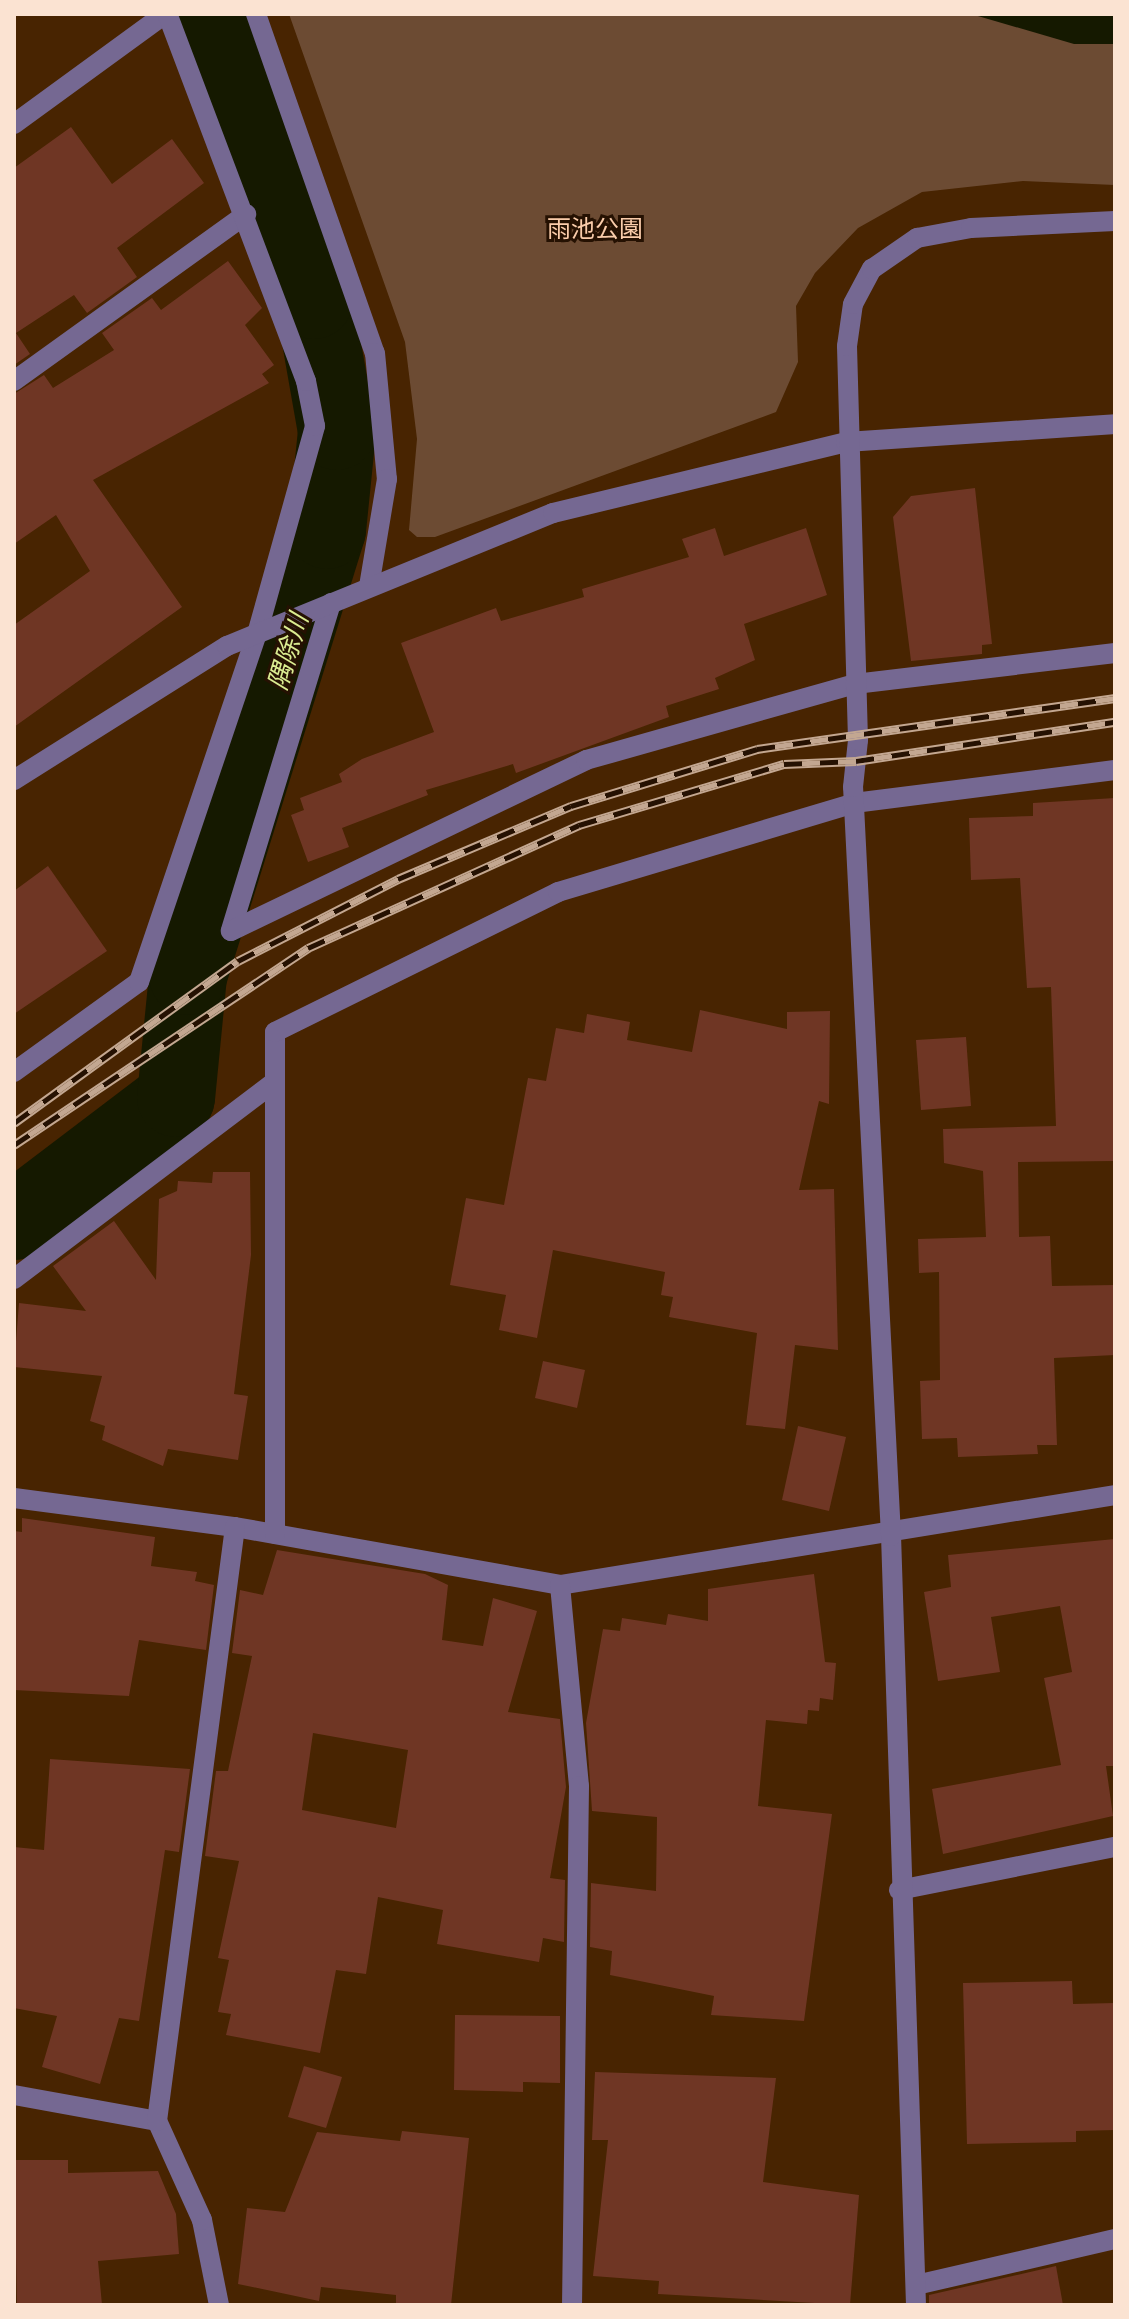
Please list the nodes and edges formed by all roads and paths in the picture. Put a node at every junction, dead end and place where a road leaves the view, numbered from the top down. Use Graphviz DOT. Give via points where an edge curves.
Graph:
graph roads {
  1 [pos="166,14"];
  2 [pos="256,14"];
  3 [pos="14,124"];
  4 [pos="246,214"];
  5 [pos="1115,221"];
  6 [pos="14,381"];
  7 [pos="1115,424"];
  8 [pos="846,442"];
  9 [pos="369,587"];
  10 [pos="323,606"];
  11 [pos="266,629"];
  12 [pos="1115,653"];
  13 [pos="855,684"];
  14 [pos="1115,770"];
  15 [pos="14,780"];
  16 [pos="854,803"];
  17 [pos="14,1072"];
  18 [pos="273,1083"];
  19 [pos="14,1279"];
  20 [pos="1115,1495"];
  21 [pos="14,1498"];
  22 [pos="235,1527"];
  23 [pos="275,1534"];
  24 [pos="891,1536"];
  25 [pos="560,1585"];
  26 [pos="1115,1847"];
  27 [pos="899,1890"];
  28 [pos="14,2095"];
  29 [pos="157,2121"];
  30 [pos="1115,2239"];
  31 [pos="916,2295"];
  32 [pos="219,2305"];
  33 [pos="572,2305"];
  1 -- 3 [label="street"];
  1 -- 4 [label="street"];
  2 -- 9 [label="street" via="375,353 387,479"];
  4 -- 6 [label="street"];
  4 -- 11 [label="street" via="306,381 315,426"];
  5 -- 8 [label="street" via="971,228 917,238 872,269 853,304"];
  7 -- 8 [label="street"];
  8 -- 9 [label="street" via="553,513"];
  8 -- 13 [label="street"];
  9 -- 10 [label="street"];
  10 -- 11 [label="street"];
  10 -- 13 [label="street" via="231,931 586,760"];
  11 -- 15 [label="street" via="65,742"];
  11 -- 17 [label="street" via="139,982"];
  12 -- 13 [label="street"];
  13 -- 16 [label="street"];
  14 -- 16 [label="street"];
  16 -- 18 [label="street" via="558,892 275,1032"];
  16 -- 24 [label="street"];
  18 -- 19 [label="street"];
  18 -- 23 [label="street"];
  20 -- 24 [label="street"];
  21 -- 22 [label="street"];
  22 -- 23 [label="street"];
  22 -- 29 [label="street"];
  23 -- 25 [label="street"];
  24 -- 25 [label="street"];
  24 -- 27 [label="street"];
  25 -- 33 [label="street" via="579,1786"];
  26 -- 27 [label="street"];
  27 -- 31 [label="street"];
  28 -- 29 [label="street"];
  29 -- 32 [label="street" via="202,2220"];
  30 -- 31 [label="street"];
}
